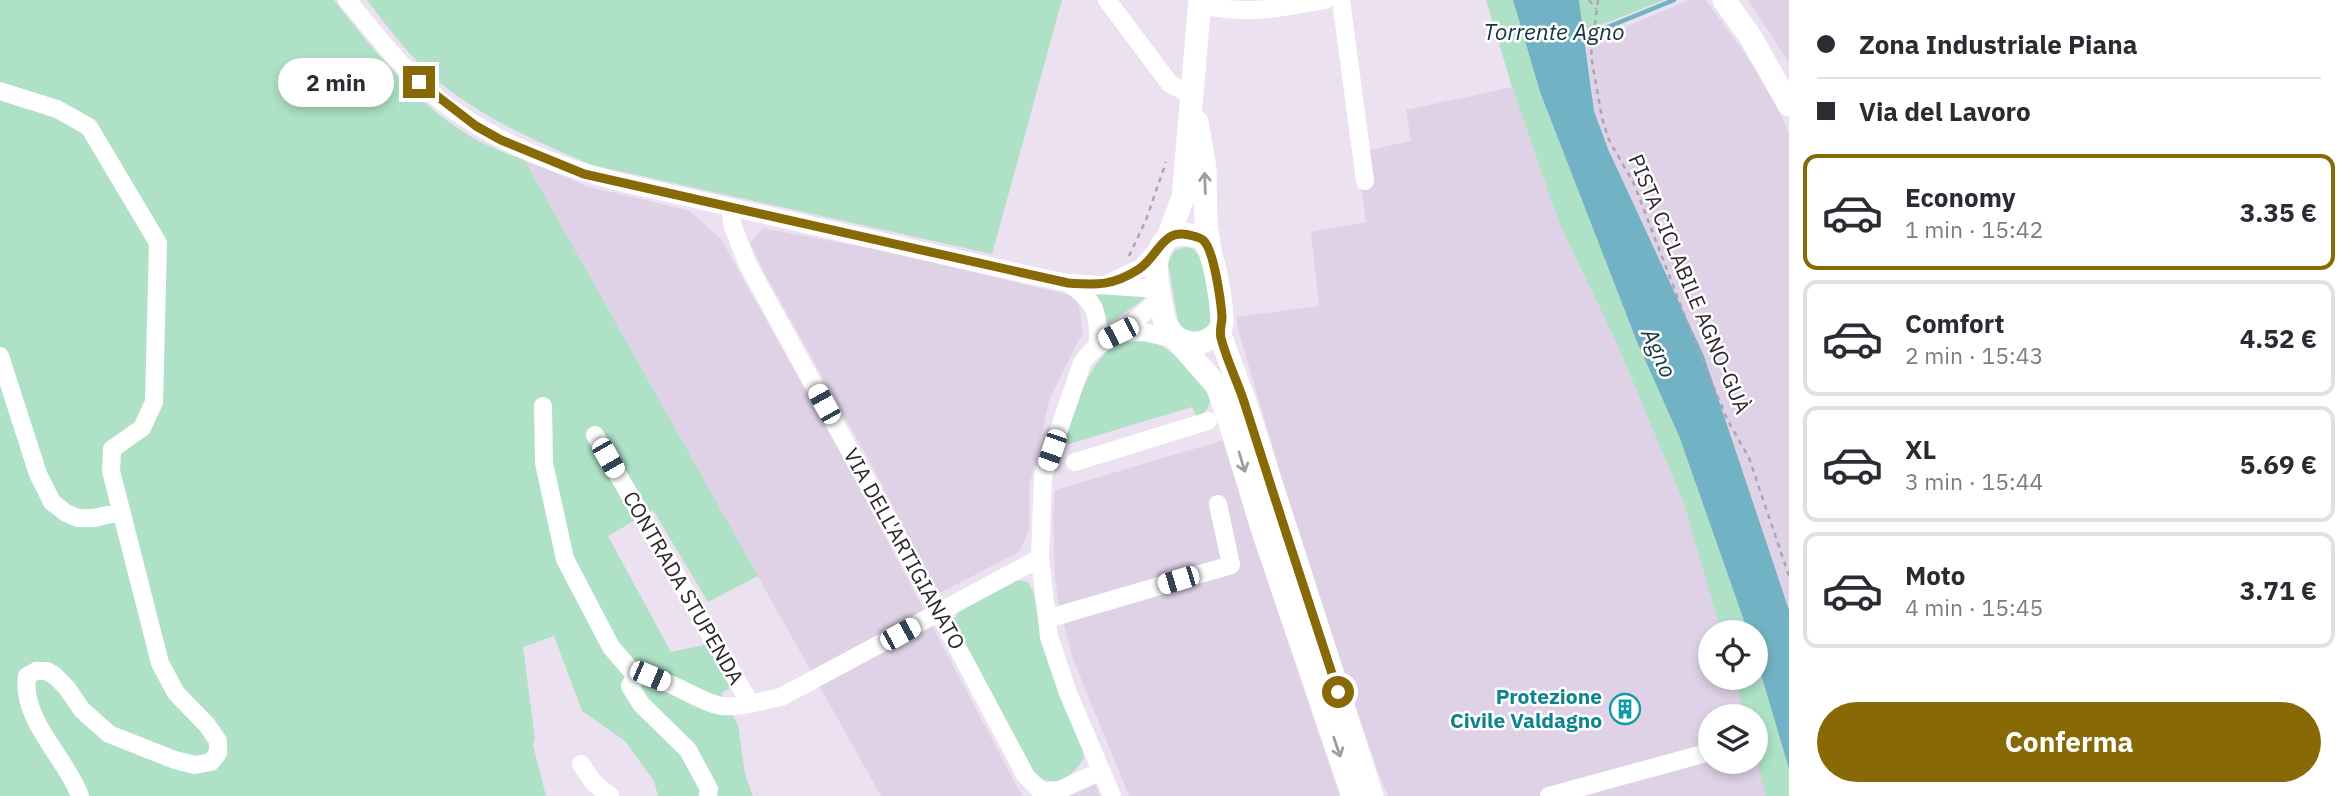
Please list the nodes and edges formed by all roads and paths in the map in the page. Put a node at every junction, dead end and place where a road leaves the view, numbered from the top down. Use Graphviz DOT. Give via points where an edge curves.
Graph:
graph roads {
  1 [pos="347,0"];
  2 [pos="1107,0"];
  3 [pos="1325,0"];
  4 [pos="1341,0"];
  5 [pos="1589,0"];
  6 [pos="1598,0"];
  7 [pos="1729,1"];
  8 [pos="1199,2"];
  9 [pos="1596,9"];
  10 [pos="0,91"];
  11 [pos="1192,95"];
  12 [pos="1789,106"];
  13 [pos="1167,159"];
  14 [pos="1365,181"];
  15 [pos="730,207"];
  16 [pos="1166,240"];
  17 [pos="1210,251"];
  18 [pos="1129,257"];
  19 [pos="1068,283"];
  20 [pos="1099,285"];
  21 [pos="1160,294"];
  22 [pos="1219,332"];
  23 [pos="1118,333"];
  24 [pos="1176,339"];
  25 [pos="1098,343"];
  26 [pos="0,356"];
  27 [pos="543,406"];
  28 [pos="1219,422"];
  29 [pos="596,435"];
  30 [pos="1052,450"];
  31 [pos="1075,462"];
  32 [pos="1043,476"];
  33 [pos="1218,504"];
  34 [pos="120,512"];
  35 [pos="1040,558"];
  36 [pos="1789,576"];
  37 [pos="939,613"];
  38 [pos="1047,619"];
  39 [pos="636,676"];
  40 [pos="750,704"];
  41 [pos="1698,755"];
  42 [pos="581,764"];
  43 [pos="1101,771"];
  44 [pos="80,796"];
  45 [pos="610,796"];
  46 [pos="708,796"];
  47 [pos="1112,796"];
  48 [pos="1353,796"];
  49 [pos="1372,796"];
  50 [pos="1549,796"];
  1 -- 15 [label="street" via="419,82 501,140 584,174"];
  2 -- 11 [label="street" via="1170,84"];
  3 -- 8 [label="street" via="1245,10 1224,10"];
  4 -- 14 [label="street"];
  5 -- 9 [label="path"];
  6 -- 9 [label="path, PISTA CICLABILE AGNO-GUÀ"];
  7 -- 12 [label="main road"];
  8 -- 11 [label="main road"];
  9 -- 36 [label="path, PISTA CICLABILE AGNO-GUÀ" via="1591,56 1609,140 1634,184 1727,418 1749,458"];
  10 -- 34 [label="street" via="57,109 89,127 158,243 154,402 142,428 112,449 111,471"];
  11 -- 16 [label="main road" via="1183,198"];
  17 -- 11 [label="main road, one-way" via="1205,168"];
  13 -- 18 [label="path"];
  15 -- 19 [label="street"];
  15 -- 37 [label="street, VIA DELL'ARTIGIANATO" via="748,265"];
  16 -- 17 [label="main road" via="1194,236"];
  16 -- 20 [label="street" via="1140,268"];
  16 -- 21 [label="main road" via="1156,262"];
  17 -- 22 [label="main road" via="1222,313"];
  19 -- 20 [label="street"];
  19 -- 25 [label="street" via="1087,296 1097,313"];
  20 -- 21 [label="street"];
  21 -- 23 [label="street" via="1142,316"];
  21 -- 24 [label="main road" via="1167,328"];
  22 -- 24 [label="main road" via="1195,343"];
  22 -- 49 [label="main road"];
  23 -- 24 [label="street" via="1143,332"];
  23 -- 25 [label="street"];
  24 -- 28 [label="main road" via="1217,386 1222,400"];
  25 -- 30 [label="street" via="1082,363"];
  26 -- 34 [label="street" via="38,474 52,502 78,518"];
  27 -- 39 [label="street" via="544,463 565,559 611,646"];
  28 -- 31 [label="street"];
  28 -- 48 [label="main road, one-way" via="1265,537"];
  29 -- 40 [label="street, CONTRADA STUPENDA"];
  30 -- 31 [label="street"];
  30 -- 32 [label="street"];
  31 -- 32 [label="street"];
  32 -- 35 [label="street"];
  33 -- 38 [label="street" via="1231,565"];
  34 -- 44 [label="street" via="160,663 176,693 218,741 218,753 211,762 195,765 109,733 82,710 55,676 36,671 27,676 31,710"];
  35 -- 37 [label="street"];
  35 -- 38 [label="street"];
  37 -- 40 [label="street, CONTRADA STUPENDA" via="781,697"];
  37 -- 43 [label="street, VIA DELL'ARTIGIANATO" via="1026,776 1041,791 1060,790"];
  38 -- 43 [label="street" via="1068,693"];
  39 -- 40 [label="street, CONTRADA STUPENDA" via="650,676 719,706"];
  39 -- 46 [label="street" via="630,686 635,695 688,750 709,789"];
  41 -- 50 [label="street"];
  42 -- 45 [label="street"];
  43 -- 47 [label="street"];
}
